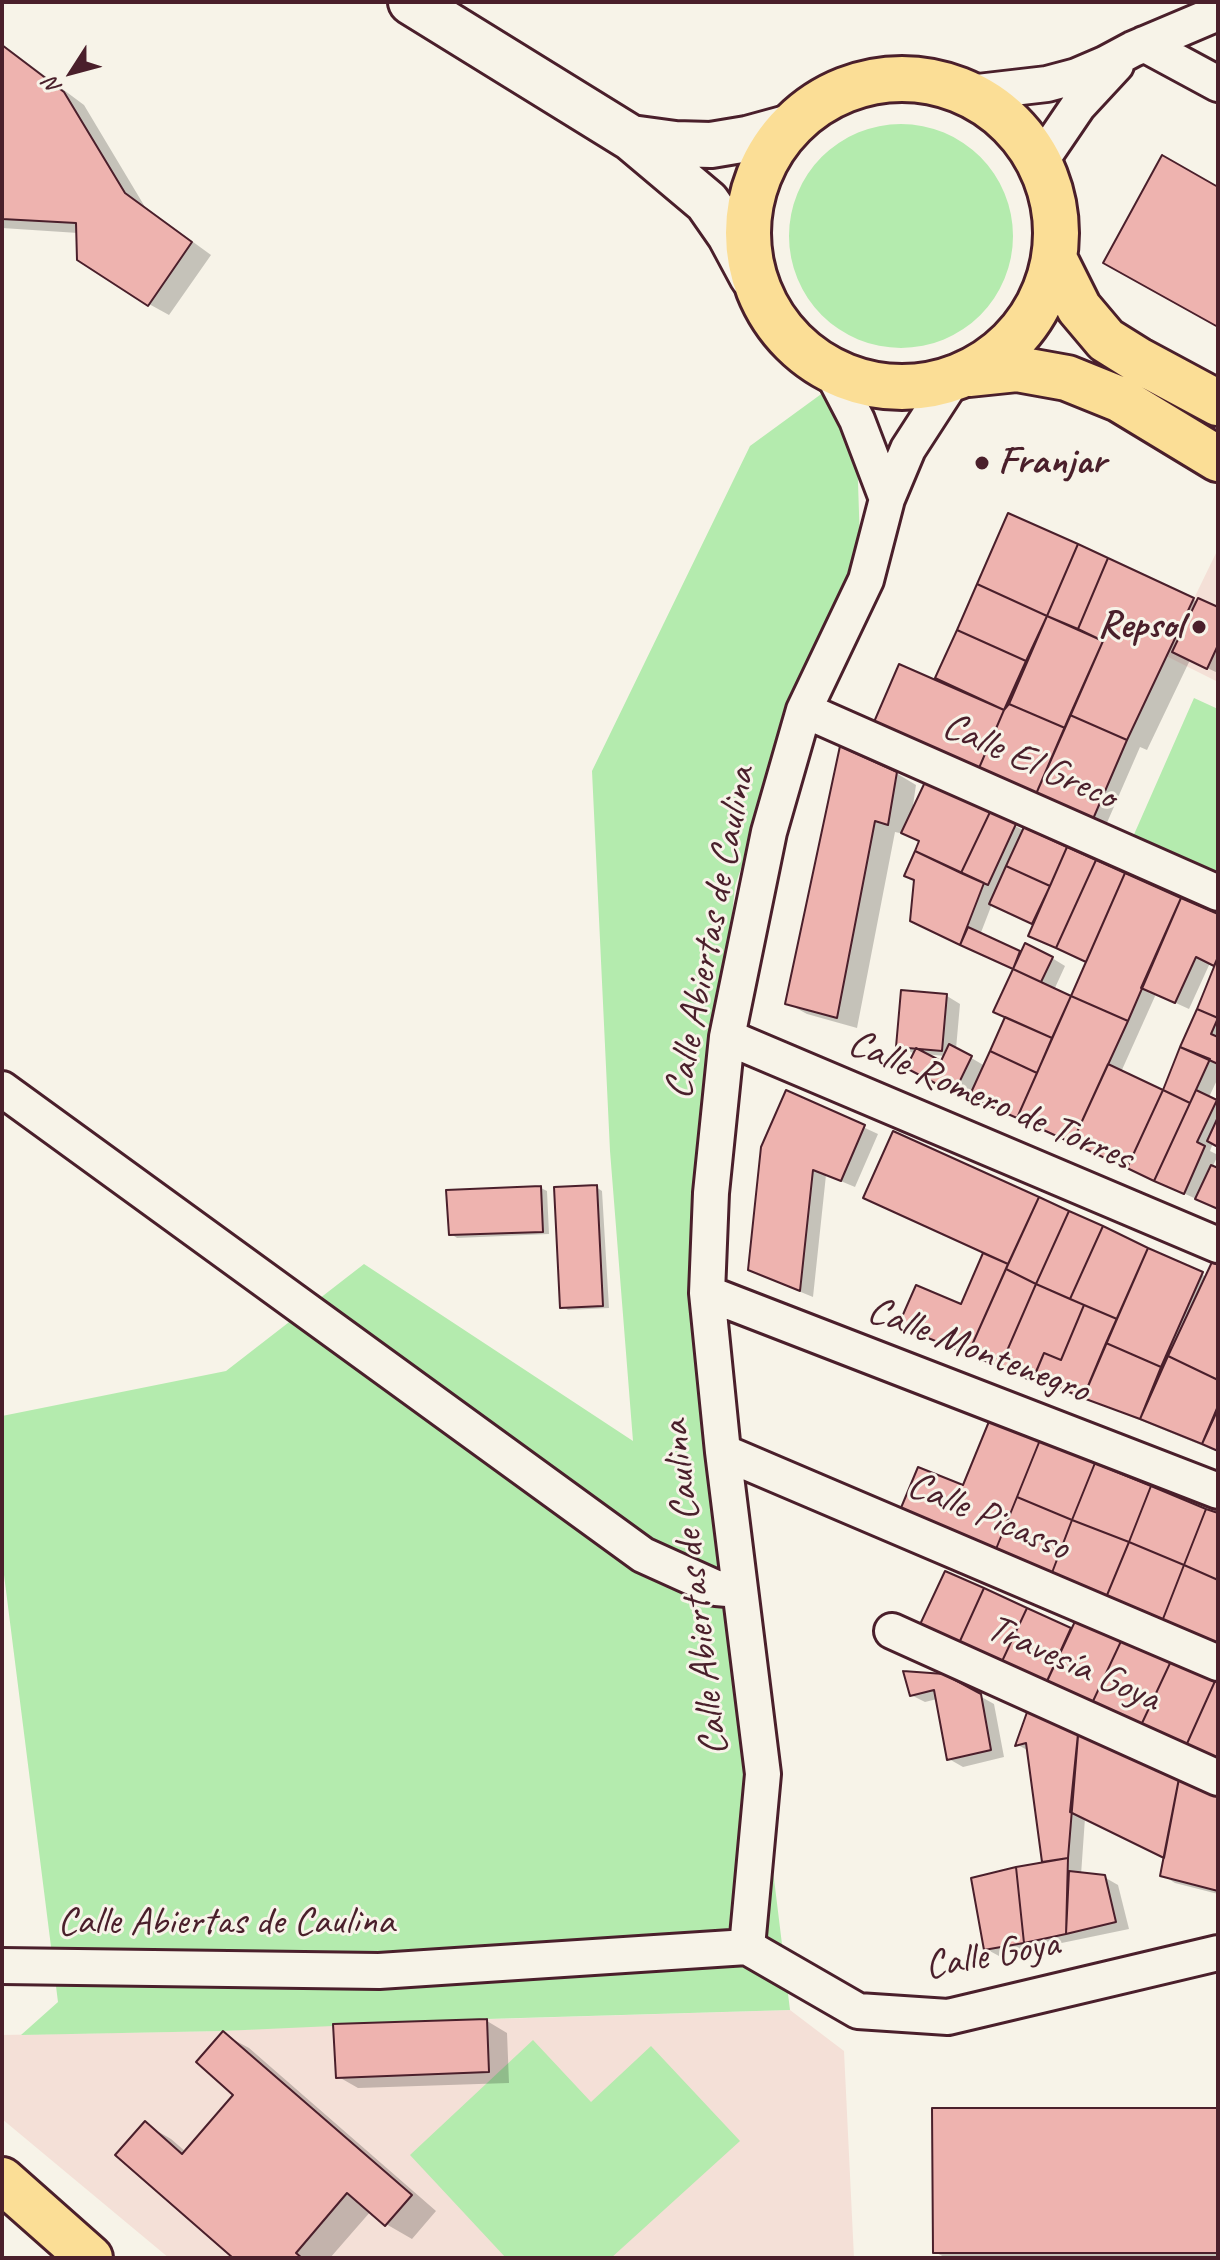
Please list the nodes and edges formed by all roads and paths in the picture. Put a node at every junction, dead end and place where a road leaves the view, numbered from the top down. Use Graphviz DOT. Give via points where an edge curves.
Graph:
graph roads {
  1 [pos="411,2"];
  2 [pos="1218,13"];
  3 [pos="1138,46"];
  4 [pos="1218,84"];
  5 [pos="969,93"];
  6 [pos="787,128"];
  7 [pos="631,138"];
  8 [pos="1040,162"];
  9 [pos="1055,260"];
  10 [pos="752,276"];
  11 [pos="832,372"];
  12 [pos="961,377"];
  13 [pos="1218,403"];
  14 [pos="1218,459"];
  15 [pos="887,499"];
  16 [pos="804,710"];
  17 [pos="1218,893"];
  18 [pos="727,1037"];
  19 [pos="2,1089"];
  20 [pos="1218,1245"];
  21 [pos="707,1293"];
  22 [pos="723,1452"];
  23 [pos="1218,1491"];
  24 [pos="739,1590"];
  25 [pos="892,1631"];
  26 [pos="1218,1663"];
  27 [pos="1218,1778"];
  28 [pos="747,1947"];
  29 [pos="1218,1953"];
  30 [pos="2,1966"];
  31 [pos="2,2180"];
  32 [pos="90,2258"];
  1 -- 7 [label="main road"];
  2 -- 3 [label="street"];
  3 -- 4 [label="street"];
  3 -- 5 [label="street" via="1077,76"];
  3 -- 8 [label="street" via="1103,76"];
  5 -- 6 [label="main road" via="922,79 872,80 825,97"];
  5 -- 8 [label="main road" via="1010,122"];
  6 -- 7 [label="main road" via="711,145"];
  6 -- 10 [label="main road" via="759,172 747,223"];
  7 -- 10 [label="main road" via="707,202"];
  8 -- 9 [label="main road" via="1056,209"];
  9 -- 12 [label="main road" via="1039,307 1009,346"];
  9 -- 13 [label="main road" via="1079,308 1106,340"];
  10 -- 11 [label="main road" via="770,316 798,349"];
  11 -- 12 [label="main road" via="872,386 912,388"];
  11 -- 15 [label="street"];
  12 -- 14 [label="main road" via="1017,369 1067,378 1119,399"];
  12 -- 15 [label="street, Calle Abiertas de Caulina" via="908,449"];
  15 -- 16 [label="street, Calle Abiertas de Caulina" via="866,580"];
  16 -- 17 [label="street, Calle El Greco"];
  16 -- 18 [label="street, Calle Abiertas de Caulina" via="769,832"];
  18 -- 20 [label="street, Calle Romero de Torres"];
  18 -- 21 [label="street, Calle Abiertas de Caulina"];
  19 -- 24 [label="street" via="643,1555 716,1588"];
  21 -- 22 [label="street, Calle Abiertas de Caulina"];
  21 -- 23 [label="street, Calle Montenegro"];
  22 -- 24 [label="street, Calle Abiertas de Caulina"];
  22 -- 26 [label="street, Calle Picasso"];
  24 -- 28 [label="street, Calle Abiertas de Caulina" via="763,1774"];
  25 -- 27 [label="street, Travesía Goya"];
  28 -- 29 [label="street, Calle Goya" via="858,2011 948,2017"];
  28 -- 30 [label="street, Calle Abiertas de Caulina" via="379,1971"];
  31 -- 32 [label="main road"];
}
